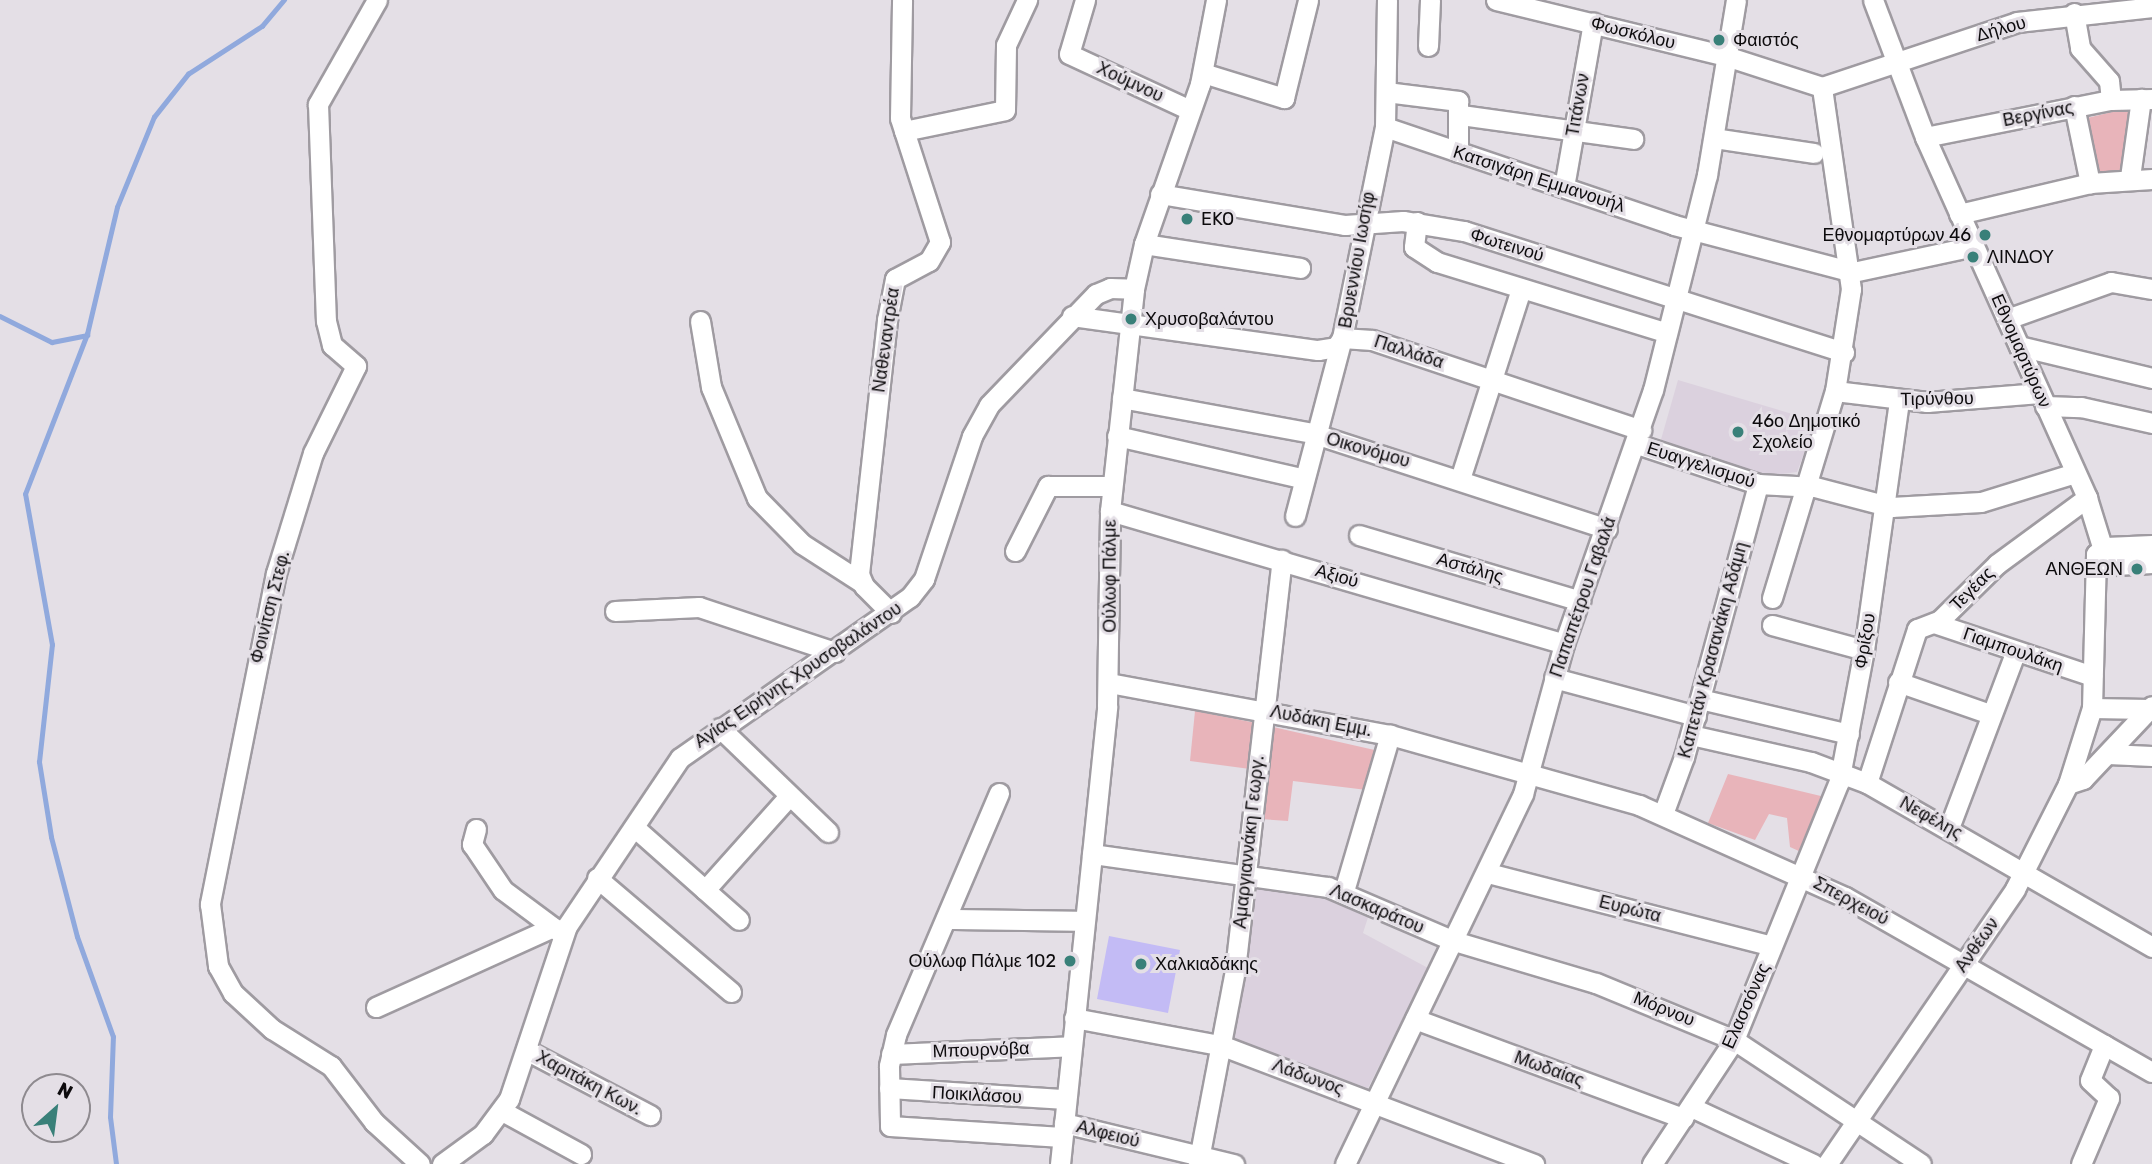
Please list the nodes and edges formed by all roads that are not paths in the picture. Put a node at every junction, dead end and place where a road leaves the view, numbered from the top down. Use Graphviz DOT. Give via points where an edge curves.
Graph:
graph roads {
  1 [pos="377,0"];
  2 [pos="902,0"];
  3 [pos="1027,0"];
  4 [pos="1085,0"];
  5 [pos="1216,0"];
  6 [pos="1308,0"];
  7 [pos="1387,0"];
  8 [pos="1430,0"];
  9 [pos="1496,0"];
  10 [pos="1736,0"];
  11 [pos="1873,0"];
  12 [pos="2140,5"];
  13 [pos="2074,13"];
  14 [pos="1593,23"];
  15 [pos="1428,46"];
  16 [pos="1729,57"];
  17 [pos="1895,62"];
  18 [pos="1203,73"];
  19 [pos="1822,87"];
  20 [pos="1386,92"];
  21 [pos="2147,99"];
  22 [pos="2111,100"];
  23 [pos="2074,106"];
  24 [pos="1190,110"];
  25 [pos="1461,115"];
  26 [pos="1385,127"];
  27 [pos="904,131"];
  28 [pos="1573,134"];
  29 [pos="1925,137"];
  30 [pos="1714,138"];
  31 [pos="1633,139"];
  32 [pos="1458,152"];
  33 [pos="1814,153"];
  34 [pos="2130,177"];
  35 [pos="2152,179"];
  36 [pos="2090,183"];
  37 [pos="1564,187"];
  38 [pos="1160,194"];
  39 [pos="1959,214"];
  40 [pos="1417,222"];
  41 [pos="1362,225"];
  42 [pos="1692,230"];
  43 [pos="1144,244"];
  44 [pos="1973,246"];
  45 [pos="1300,268"];
  46 [pos="1853,272"];
  47 [pos="1134,289"];
  48 [pos="1521,289"];
  49 [pos="2152,289"];
  50 [pos="1674,296"];
  51 [pos="1072,316"];
  52 [pos="2007,319"];
  53 [pos="700,321"];
  54 [pos="1131,321"];
  55 [pos="1665,332"];
  56 [pos="1342,338"];
  57 [pos="2019,346"];
  58 [pos="1844,352"];
  59 [pos="2152,378"];
  60 [pos="1492,380"];
  61 [pos="1835,391"];
  62 [pos="1122,398"];
  63 [pos="2042,399"];
  64 [pos="1899,401"];
  65 [pos="2152,423"];
  66 [pos="1315,434"];
  67 [pos="1117,436"];
  68 [pos="1639,437"];
  69 [pos="2076,473"];
  70 [pos="1304,479"];
  71 [pos="1460,479"];
  72 [pos="1758,484"];
  73 [pos="1807,485"];
  74 [pos="1112,486"];
  75 [pos="2087,498"];
  76 [pos="1884,507"];
  77 [pos="1110,510"];
  78 [pos="1295,516"];
  79 [pos="1607,529"];
  80 [pos="1359,535"];
  81 [pos="2152,545"];
  82 [pos="1015,551"];
  83 [pos="2102,557"];
  84 [pos="1282,560"];
  85 [pos="2152,563"];
  86 [pos="860,582"];
  87 [pos="1772,598"];
  88 [pos="1580,601"];
  89 [pos="615,611"];
  90 [pos="891,613"];
  91 [pos="1934,623"];
  92 [pos="1772,625"];
  93 [pos="1564,643"];
  94 [pos="1864,650"];
  95 [pos="2016,651"];
  96 [pos="835,652"];
  97 [pos="2092,677"];
  98 [pos="1554,678"];
  99 [pos="1898,682"];
  100 [pos="1109,683"];
  101 [pos="1698,707"];
  102 [pos="2092,708"];
  103 [pos="2151,708"];
  104 [pos="1264,711"];
  105 [pos="1990,714"];
  106 [pos="720,728"];
  107 [pos="1390,734"];
  108 [pos="1849,734"];
  109 [pos="1691,735"];
  110 [pos="2108,754"];
  111 [pos="2152,756"];
  112 [pos="1842,772"];
  113 [pos="1529,775"];
  114 [pos="1867,783"];
  115 [pos="2068,784"];
  116 [pos="999,793"];
  117 [pos="789,796"];
  118 [pos="1663,814"];
  119 [pos="634,827"];
  120 [pos="1949,828"];
  121 [pos="476,829"];
  122 [pos="828,832"];
  123 [pos="1092,854"];
  124 [pos="2026,870"];
  125 [pos="1488,873"];
  126 [pos="1245,875"];
  127 [pos="1802,875"];
  128 [pos="597,878"];
  129 [pos="705,890"];
  130 [pos="1344,891"];
  131 [pos="946,919"];
  132 [pos="739,920"];
  133 [pos="1084,921"];
  134 [pos="558,931"];
  135 [pos="1454,941"];
  136 [pos="1772,946"];
  137 [pos="2152,947"];
  138 [pos="1965,963"];
  139 [pos="731,992"];
  140 [pos="376,1007"];
  141 [pos="1074,1018"];
  142 [pos="1415,1019"];
  143 [pos="1734,1040"];
  144 [pos="2104,1045"];
  145 [pos="1072,1046"];
  146 [pos="1223,1046"];
  147 [pos="528,1051"];
  148 [pos="891,1054"];
  149 [pos="2152,1072"];
  150 [pos="889,1088"];
  151 [pos="1066,1099"];
  152 [pos="1375,1101"];
  153 [pos="502,1111"];
  154 [pos="1687,1112"];
  155 [pos="650,1115"];
  156 [pos="1857,1117"];
  157 [pos="1063,1130"];
  158 [pos="581,1154"];
  159 [pos="1198,1160"];
  160 [pos="420,1164"];
  161 [pos="442,1164"];
  162 [pos="1060,1164"];
  163 [pos="1234,1164"];
  164 [pos="1345,1164"];
  165 [pos="1534,1164"];
  166 [pos="1652,1164"];
  167 [pos="1812,1164"];
  168 [pos="1827,1164"];
  169 [pos="1921,1164"];
  170 [pos="2081,1164"];
  1 -- 160 [label="street, Φοινίτση Στεφ." via="318,104 326,321 332,345 356,366 313,453 275,573 209,904 218,965 233,993 272,1030 331,1066 374,1122"];
  2 -- 27 [label="street, Ναθεναντρέα" via="899,110"];
  3 -- 27 [label="street" via="1006,45 1005,110"];
  4 -- 24 [label="street, Χούμνου" via="1069,54"];
  5 -- 18 [label="street, Ούλωφ Πάλμε"];
  6 -- 18 [label="street" via="1284,98"];
  7 -- 20 [label="street, Βρυεννίου Ιωσήφ"];
  8 -- 15 [label="street"];
  9 -- 14 [label="street, Φωσκόλου"];
  10 -- 16 [label="street, Παπαπέτρου Γαβαλά"];
  11 -- 17 [label="street, Εθνομαρτύρων"];
  12 -- 13 [label="street, Δήλου"];
  13 -- 17 [label="street, Δήλου" via="2017,22"];
  13 -- 22 [label="street" via="2080,48 2109,81"];
  14 -- 16 [label="street, Φωσκόλου"];
  14 -- 28 [label="street, Τιτάνων"];
  16 -- 19 [label="street, Φωσκόλου"];
  16 -- 30 [label="street, Παπαπέτρου Γαβαλά"];
  17 -- 19 [label="street, Δήλου"];
  17 -- 29 [label="street, Εθνομαρτύρων"];
  18 -- 24 [label="street, Ούλωφ Πάλμε"];
  19 -- 46 [label="street"];
  20 -- 25 [label="street" via="1453,98 1460,103"];
  20 -- 26 [label="street, Βρυεννίου Ιωσήφ"];
  21 -- 22 [label="street, Βεργίνας"];
  21 -- 34 [label="street"];
  22 -- 23 [label="street, Βεργίνας"];
  23 -- 29 [label="street, Βεργίνας"];
  23 -- 36 [label="street"];
  24 -- 38 [label="street, Ούλωφ Πάλμε"];
  25 -- 28 [label="street"];
  25 -- 32 [label="street"];
  26 -- 32 [label="street, Κατσιγάρη Εμμανουήλ"];
  26 -- 41 [label="street, Βρυεννίου Ιωσήφ"];
  27 -- 86 [label="street, Ναθεναντρέα" via="940,242 929,261 897,277 891,291"];
  28 -- 31 [label="street"];
  28 -- 37 [label="street, Τιτάνων"];
  29 -- 39 [label="street, Εθνομαρτύρων"];
  30 -- 33 [label="street"];
  30 -- 42 [label="street, Παπαπέτρου Γαβαλά"];
  32 -- 37 [label="street, Κατσιγάρη Εμμανουήλ"];
  34 -- 35 [label="street"];
  34 -- 36 [label="street"];
  36 -- 39 [label="street"];
  37 -- 42 [label="street, Κατσιγάρη Εμμανουήλ"];
  38 -- 41 [label="street, Φωτεινού"];
  38 -- 43 [label="street, Ούλωφ Πάλμε"];
  39 -- 44 [label="street, Εθνομαρτύρων"];
  40 -- 41 [label="street, Φωτεινού"];
  40 -- 48 [label="street" via="1414,247 1421,254"];
  40 -- 50 [label="street, Φωτεινού" via="1488,237"];
  41 -- 56 [label="street, Βρυεννίου Ιωσήφ"];
  42 -- 46 [label="street, Κατσιγάρη Εμμανουήλ"];
  42 -- 50 [label="street, Παπαπέτρου Γαβαλά"];
  43 -- 45 [label="street"];
  43 -- 47 [label="street, Ούλωφ Πάλμε"];
  44 -- 46 [label="street"];
  44 -- 52 [label="street, Εθνομαρτύρων"];
  46 -- 58 [label="street"];
  47 -- 51 [label="street, Αγίας Ειρήνης Χρυσοβαλάντου" via="1100,290"];
  47 -- 54 [label="street, Ούλωφ Πάλμε"];
  48 -- 55 [label="street"];
  48 -- 60 [label="street"];
  49 -- 52 [label="street" via="2111,282"];
  50 -- 55 [label="street, Παπαπέτρου Γαβαλά"];
  50 -- 58 [label="street, Φωτεινού"];
  51 -- 54 [label="street, Παλλάδα"];
  51 -- 90 [label="street, Αγίας Ειρήνης Χρυσοβαλάντου" via="981,417 924,579"];
  52 -- 57 [label="street, Εθνομαρτύρων"];
  53 -- 86 [label="street" via="711,387 757,498 818,558"];
  54 -- 56 [label="street, Παλλάδα" via="1318,350 1336,346"];
  54 -- 62 [label="street, Ούλωφ Πάλμε"];
  55 -- 68 [label="street, Παπαπέτρου Γαβαλά"];
  56 -- 60 [label="street, Παλλάδα" via="1372,340"];
  56 -- 66 [label="street, Βρυεννίου Ιωσήφ"];
  57 -- 59 [label="street"];
  57 -- 63 [label="street, Εθνομαρτύρων"];
  58 -- 61 [label="street"];
  60 -- 68 [label="street, Παλλάδα"];
  60 -- 71 [label="street"];
  61 -- 64 [label="street, Τιρύνθου"];
  61 -- 73 [label="street"];
  62 -- 66 [label="street, Οικονόμου"];
  62 -- 67 [label="street, Ούλωφ Πάλμε"];
  63 -- 64 [label="street, Τιρύνθου"];
  63 -- 65 [label="street, Τιρύνθου"];
  63 -- 69 [label="street, Εθνομαρτύρων"];
  64 -- 76 [label="street, Φρίξου"];
  66 -- 70 [label="street, Βρυεννίου Ιωσήφ"];
  66 -- 71 [label="street, Οικονόμου"];
  67 -- 70 [label="street"];
  67 -- 74 [label="street, Ούλωφ Πάλμε"];
  68 -- 72 [label="street, Ευαγγελισμού"];
  68 -- 79 [label="street, Παπαπέτρου Γαβαλά"];
  69 -- 75 [label="street, Εθνομαρτύρων"];
  69 -- 76 [label="street, Ευαγγελισμού" via="1981,502"];
  70 -- 78 [label="street, Βρυεννίου Ιωσήφ"];
  71 -- 79 [label="street, Οικονόμου"];
  72 -- 73 [label="street, Ευαγγελισμού"];
  72 -- 101 [label="street, Καπετάν Κρασανάκη Αδάμη"];
  73 -- 76 [label="street, Ευαγγελισμού"];
  73 -- 87 [label="street"];
  74 -- 77 [label="street, Ούλωφ Πάλμε"];
  74 -- 82 [label="street" via="1048,486"];
  75 -- 83 [label="street, Εθνομαρτύρων"];
  75 -- 91 [label="street, Τεγέας" via="1997,564"];
  76 -- 94 [label="street, Φρίξου"];
  77 -- 84 [label="street, Αξιού"];
  77 -- 100 [label="street, Ούλωφ Πάλμε"];
  79 -- 88 [label="street, Παπαπέτρου Γαβαλά"];
  80 -- 88 [label="street, Αστάλης"];
  81 -- 83 [label="street"];
  83 -- 85 [label="street"];
  83 -- 97 [label="street, Ανθέων"];
  84 -- 93 [label="street, Αξιού"];
  84 -- 104 [label="street, Αμαργιαννάκη Γεωργ."];
  86 -- 90 [label="street"];
  88 -- 93 [label="street, Παπαπέτρου Γαβαλά"];
  89 -- 96 [label="street" via="699,607"];
  90 -- 96 [label="street, Αγίας Ειρήνης Χρυσοβαλάντου"];
  91 -- 95 [label="street, Γιαμπουλάκη"];
  91 -- 99 [label="street, Τεγέας" via="1915,632"];
  92 -- 94 [label="street"];
  93 -- 98 [label="street, Παπαπέτρου Γαβαλά"];
  94 -- 108 [label="street, Φρίξου"];
  95 -- 97 [label="street, Γιαμπουλάκη"];
  95 -- 105 [label="street"];
  96 -- 106 [label="street, Αγίας Ειρήνης Χρυσοβαλάντου"];
  97 -- 102 [label="street, Ανθέων"];
  98 -- 101 [label="street"];
  98 -- 113 [label="street, Παπαπέτρου Γαβαλά"];
  99 -- 105 [label="street"];
  99 -- 114 [label="street, Τεγέας"];
  100 -- 104 [label="street, Λυδάκη Εμμ."];
  100 -- 123 [label="street, Ούλωφ Πάλμε"];
  101 -- 108 [label="street"];
  101 -- 109 [label="street, Καπετάν Κρασανάκη Αδάμη"];
  102 -- 103 [label="street"];
  102 -- 115 [label="street, Ανθέων"];
  103 -- 110 [label="street"];
  104 -- 107 [label="street, Λυδάκη Εμμ."];
  104 -- 126 [label="street, Αμαργιαννάκη Γεωργ."];
  105 -- 120 [label="street"];
  106 -- 117 [label="street"];
  106 -- 119 [label="street, Αγίας Ειρήνης Χρυσοβαλάντου" via="680,758"];
  107 -- 113 [label="street, Λυδάκη Εμμ."];
  107 -- 130 [label="street"];
  108 -- 112 [label="street, Φρίξου"];
  109 -- 112 [label="street, Νεφέλης"];
  109 -- 118 [label="street, Καπετάν Κρασανάκη Αδάμη"];
  110 -- 111 [label="street"];
  110 -- 115 [label="street" via="2083,779"];
  112 -- 114 [label="street, Νεφέλης"];
  112 -- 127 [label="street, Φρίξου"];
  113 -- 118 [label="street, Σπερχειού"];
  113 -- 125 [label="street, Παπαπέτρου Γαβαλά"];
  114 -- 120 [label="street, Νεφέλης"];
  115 -- 124 [label="street, Ανθέων"];
  116 -- 131 [label="street"];
  117 -- 122 [label="street"];
  117 -- 129 [label="street"];
  118 -- 127 [label="street, Σπερχειού"];
  119 -- 128 [label="street, Αγίας Ειρήνης Χρυσοβαλάντου"];
  119 -- 129 [label="street"];
  120 -- 124 [label="street, Νεφέλης"];
  121 -- 134 [label="street" via="472,844 503,890"];
  123 -- 126 [label="street, Λασκαράτου"];
  123 -- 133 [label="street, Ούλωφ Πάλμε"];
  124 -- 137 [label="street, Νεφέλης"];
  124 -- 138 [label="street, Ανθέων"];
  125 -- 135 [label="street, Παπαπέτρου Γαβαλά"];
  125 -- 136 [label="street, Ευρώτα"];
  126 -- 130 [label="street, Λασκαράτου"];
  126 -- 146 [label="street, Αμαργιαννάκη Γεωργ."];
  127 -- 136 [label="street, Ελασσόνας"];
  127 -- 138 [label="street, Σπερχειού"];
  128 -- 134 [label="street, Αγίας Ειρήνης Χρυσοβαλάντου"];
  128 -- 139 [label="street"];
  129 -- 132 [label="street"];
  130 -- 135 [label="street, Λασκαράτου"];
  131 -- 133 [label="street"];
  131 -- 148 [label="street"];
  133 -- 141 [label="street, Ούλωφ Πάλμε"];
  134 -- 140 [label="street"];
  134 -- 147 [label="street, Αγίας Ειρήνης Χρυσοβαλάντου"];
  135 -- 142 [label="street, Παπαπέτρου Γαβαλά"];
  135 -- 143 [label="street, Μόρνου" via="1596,983"];
  136 -- 143 [label="street, Ελασσόνας"];
  138 -- 144 [label="street, Σπερχειού"];
  138 -- 156 [label="street, Ανθέων"];
  141 -- 145 [label="street, Ούλωφ Πάλμε"];
  141 -- 146 [label="street, Λάδωνος"];
  142 -- 152 [label="street, Παπαπέτρου Γαβαλά"];
  142 -- 154 [label="street, Μωδαίας"];
  143 -- 154 [label="street, Ελασσόνας"];
  143 -- 156 [label="street, Μόρνου"];
  144 -- 149 [label="street, Σπερχειού"];
  144 -- 170 [label="street" via="2090,1080 2109,1098"];
  145 -- 148 [label="street, Μπουρνόβα"];
  145 -- 151 [label="street, Ούλωφ Πάλμε"];
  146 -- 152 [label="street, Λάδωνος"];
  146 -- 159 [label="street, Αμαργιαννάκη Γεωργ."];
  147 -- 153 [label="street, Αγίας Ειρήνης Χρυσοβαλάντου"];
  147 -- 155 [label="street, Χαριτάκη Κων."];
  148 -- 150 [label="street"];
  150 -- 151 [label="street, Ποικιλάσου"];
  150 -- 157 [label="street, Αλφειού" via="890,1126"];
  151 -- 157 [label="street, Ούλωφ Πάλμε"];
  152 -- 164 [label="street, Παπαπέτρου Γαβαλά"];
  152 -- 165 [label="street, Λάδωνος"];
  153 -- 158 [label="street"];
  153 -- 161 [label="street, Αγίας Ειρήνης Χρυσοβαλάντου" via="476,1141"];
  154 -- 166 [label="street, Ελασσόνας"];
  154 -- 167 [label="street, Μωδαίας"];
  156 -- 168 [label="street, Ανθέων"];
  156 -- 169 [label="street, Μόρνου"];
  157 -- 159 [label="street, Αλφειού"];
  157 -- 162 [label="street, Ούλωφ Πάλμε"];
  159 -- 163 [label="street, Αλφειού"];
}
